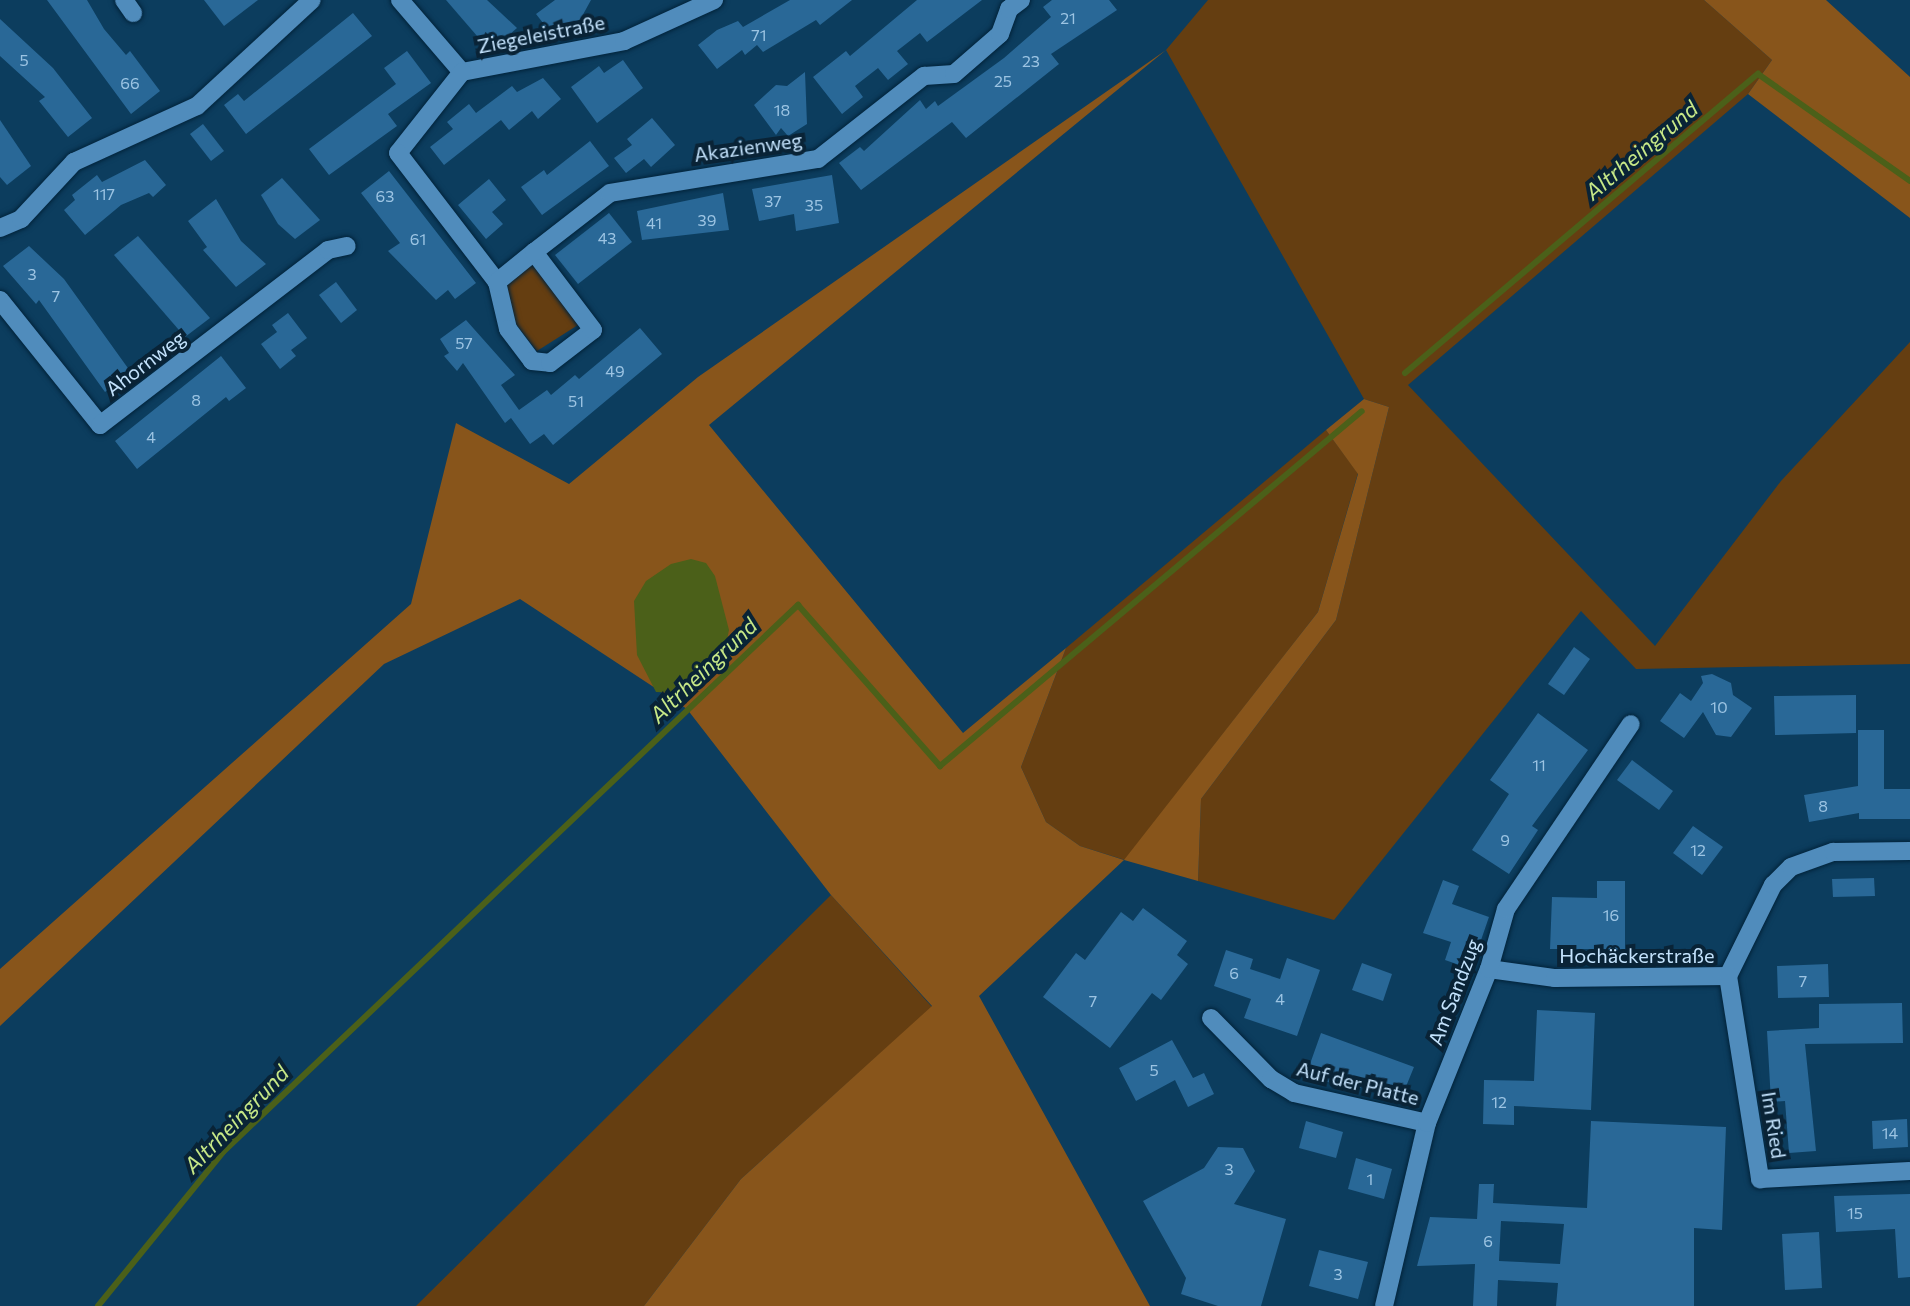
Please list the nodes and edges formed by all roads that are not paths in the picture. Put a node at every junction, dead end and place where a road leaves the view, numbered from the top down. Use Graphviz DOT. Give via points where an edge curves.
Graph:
graph roads {
  1 [pos="312,0"];
  2 [pos="400,0"];
  3 [pos="714,0"];
  4 [pos="1021,0"];
  5 [pos="462,72"];
  6 [pos="0,228"];
  7 [pos="347,246"];
  8 [pos="534,252"];
  9 [pos="497,282"];
  10 [pos="0,300"];
  11 [pos="1631,724"];
  12 [pos="1910,851"];
  13 [pos="1489,969"];
  14 [pos="1728,976"];
  15 [pos="1211,1018"];
  16 [pos="1427,1123"];
  17 [pos="1910,1171"];
  18 [pos="1384,1306"];
  1 -- 6 [label="street" via="197,106 74,162 21,219"];
  2 -- 5 [label="street, Ziegeleistraße"];
  3 -- 5 [label="street, Ziegeleistraße" via="624,41"];
  4 -- 8 [label="street, Akazienweg" via="1009,9 1000,34 954,74 924,76 818,159 610,193"];
  5 -- 9 [label="street" via="415,138 398,153"];
  7 -- 10 [label="street, Ahornweg" via="328,250 100,425"];
  8 -- 9 [label="street, Akazienweg"];
  8 -- 9 [label="street" via="593,330 550,363 532,361 508,329"];
  11 -- 13 [label="street, Am Sandzug" via="1506,909"];
  12 -- 14 [label="street, Hochäckerstraße" via="1833,852 1791,867 1773,885"];
  13 -- 14 [label="street, Hochäckerstraße" via="1555,978"];
  13 -- 16 [label="street, Am Sandzug"];
  14 -- 17 [label="street, Im Ried" via="1760,1179"];
  15 -- 16 [label="street, Auf der Platte" via="1271,1079 1294,1093"];
  16 -- 18 [label="street, Am Sandzug"];
}
